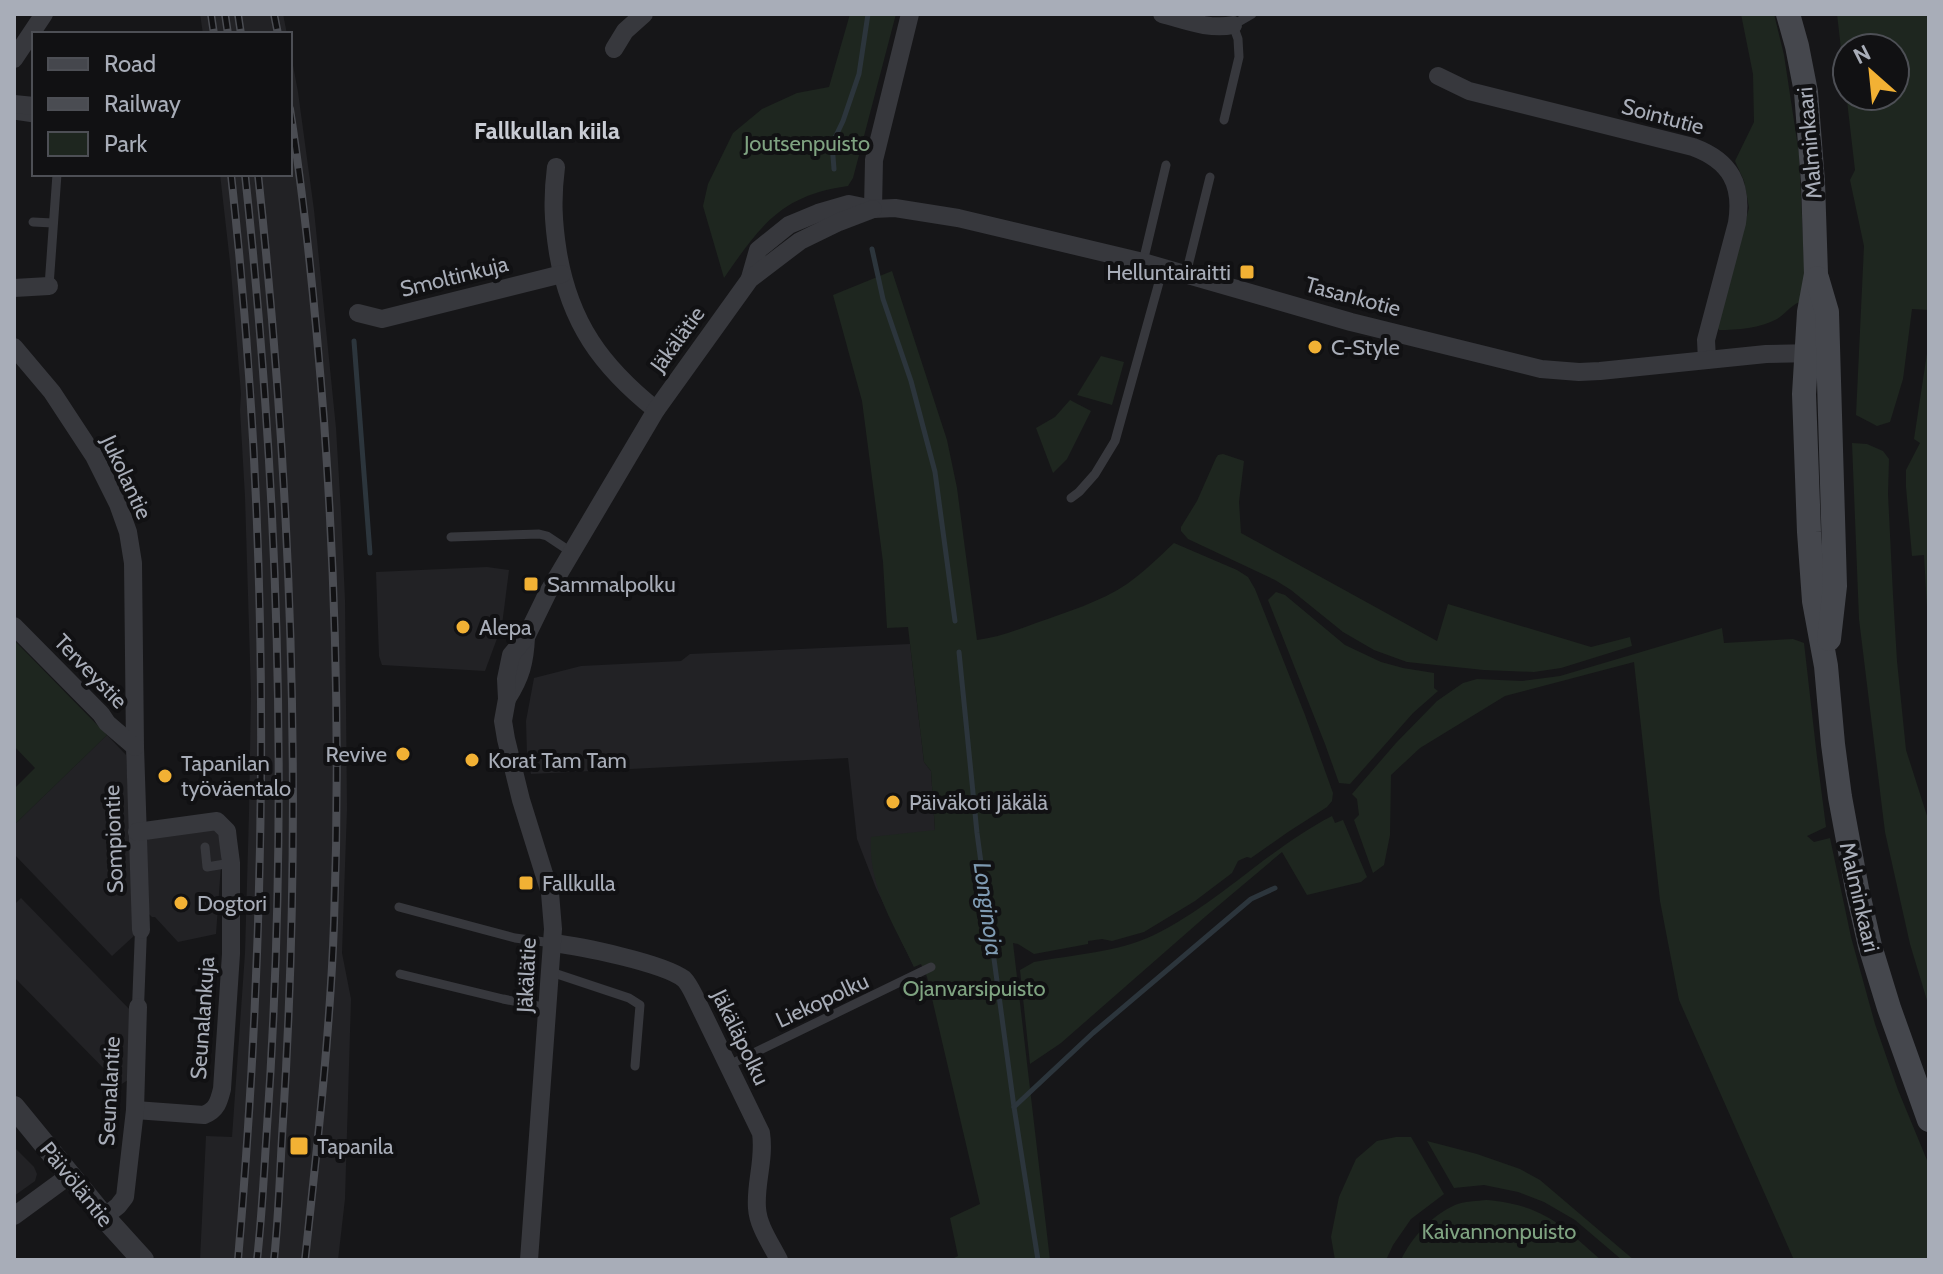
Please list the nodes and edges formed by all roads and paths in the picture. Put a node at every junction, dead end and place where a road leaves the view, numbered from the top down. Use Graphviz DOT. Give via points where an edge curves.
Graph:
graph roads {
  1 [pos="44,14"];
  2 [pos="644,14"];
  3 [pos="910,14"];
  4 [pos="1162,14"];
  5 [pos="1252,14"];
  6 [pos="1788,14"];
  7 [pos="1233,25"];
  8 [pos="614,49"];
  9 [pos="14,59"];
  10 [pos="1438,76"];
  11 [pos="1224,120"];
  12 [pos="1166,165"];
  13 [pos="556,167"];
  14 [pos="57,176"];
  15 [pos="1210,177"];
  16 [pos="873,209"];
  17 [pos="33,222"];
  18 [pos="53,223"];
  19 [pos="1143,262"];
  20 [pos="1163,268"];
  21 [pos="562,274"];
  22 [pos="1186,274"];
  23 [pos="49,286"];
  24 [pos="14,288"];
  25 [pos="358,313"];
  26 [pos="14,347"];
  27 [pos="1816,353"];
  28 [pos="1707,360"];
  29 [pos="656,410"];
  30 [pos="1071,498"];
  31 [pos="451,537"];
  32 [pos="571,552"];
  33 [pos="14,626"];
  34 [pos="135,747"];
  35 [pos="137,832"];
  36 [pos="205,847"];
  37 [pos="231,863"];
  38 [pos="399,907"];
  39 [pos="141,930"];
  40 [pos="552,943"];
  41 [pos="931,967"];
  42 [pos="551,972"];
  43 [pos="400,974"];
  44 [pos="548,1008"];
  45 [pos="138,1012"];
  46 [pos="729,1065"];
  47 [pos="635,1066"];
  48 [pos="14,1107"];
  49 [pos="135,1110"];
  50 [pos="1929,1120"];
  51 [pos="70,1175"];
  52 [pos="14,1216"];
  53 [pos="104,1217"];
  54 [pos="143,1260"];
  55 [pos="529,1260"];
  56 [pos="779,1260"];
  1 -- 9 [label="street"];
  2 -- 8 [label="street"];
  3 -- 16 [label="street" via="874,160"];
  4 -- 7 [label="street" via="1204,25"];
  5 -- 7 [label="lane"];
  6 -- 27 [label="main road, Malminkaari" via="1806,92 1816,274 1809,312"];
  7 -- 11 [label="lane" via="1239,57"];
  10 -- 28 [label="street, Sointutie" via="1469,91 1693,147 1721,163 1738,190 1739,208 1706,340"];
  12 -- 19 [label="lane"];
  13 -- 21 [label="street" via="552,196"];
  14 -- 18 [label="lane"];
  15 -- 22 [label="lane"];
  16 -- 19 [label="street, Tasankotie" via="958,218"];
  16 -- 29 [label="street, Jäkälätie" via="849,204 818,213 789,225 758,250 750,279"];
  17 -- 18 [label="lane"];
  18 -- 23 [label="lane"];
  19 -- 20 [label="street, Tasankotie"];
  20 -- 22 [label="street, Tasankotie"];
  20 -- 30 [label="lane" via="1115,441 1095,474"];
  21 -- 25 [label="street, Smoltinkuja" via="413,316 382,319"];
  21 -- 29 [label="street" via="572,307 596,349"];
  22 -- 28 [label="street, Tasankotie" via="1541,369 1600,371"];
  23 -- 24 [label="street"];
  26 -- 34 [label="street, Jukolantie" via="52,392 94,456 128,532"];
  27 -- 28 [label="street, Tasankotie"];
  27 -- 50 [label="main road, Malminkaari" via="1835,586 1826,666 1840,797 1870,946"];
  29 -- 32 [label="street, Jäkälätie"];
  31 -- 32 [label="lane" via="539,534"];
  32 -- 40 [label="street, Jäkälätie" via="511,655 503,721 550,893"];
  33 -- 34 [label="street, Terveystie"];
  34 -- 35 [label="street, Sompiontie"];
  35 -- 37 [label="street" via="217,821 227,831"];
  35 -- 39 [label="street, Sompiontie"];
  36 -- 37 [label="lane" via="207,867"];
  37 -- 49 [label="street, Seunalankuja" via="231,948 222,1089 216,1108 199,1115"];
  38 -- 40 [label="lane, Jäkäläpolku"];
  39 -- 45 [label="street"];
  40 -- 42 [label="street, Jäkälätie"];
  40 -- 46 [label="street, Jäkäläpolku" via="649,965 686,981"];
  41 -- 46 [label="lane, Liekopolku"];
  42 -- 44 [label="street, Jäkälätie"];
  42 -- 47 [label="lane" via="640,1005"];
  43 -- 44 [label="lane"];
  44 -- 55 [label="street, Jäkälätie"];
  45 -- 49 [label="street, Seunalantie"];
  46 -- 56 [label="street, Jäkäläpolku" via="761,1133 757,1208"];
  48 -- 51 [label="street, Päivöläntie"];
  49 -- 53 [label="street, Seunalantie" via="125,1197"];
  51 -- 52 [label="street"];
  51 -- 53 [label="street, Päivöläntie"];
  53 -- 54 [label="street, Päivöläntie"];
}
